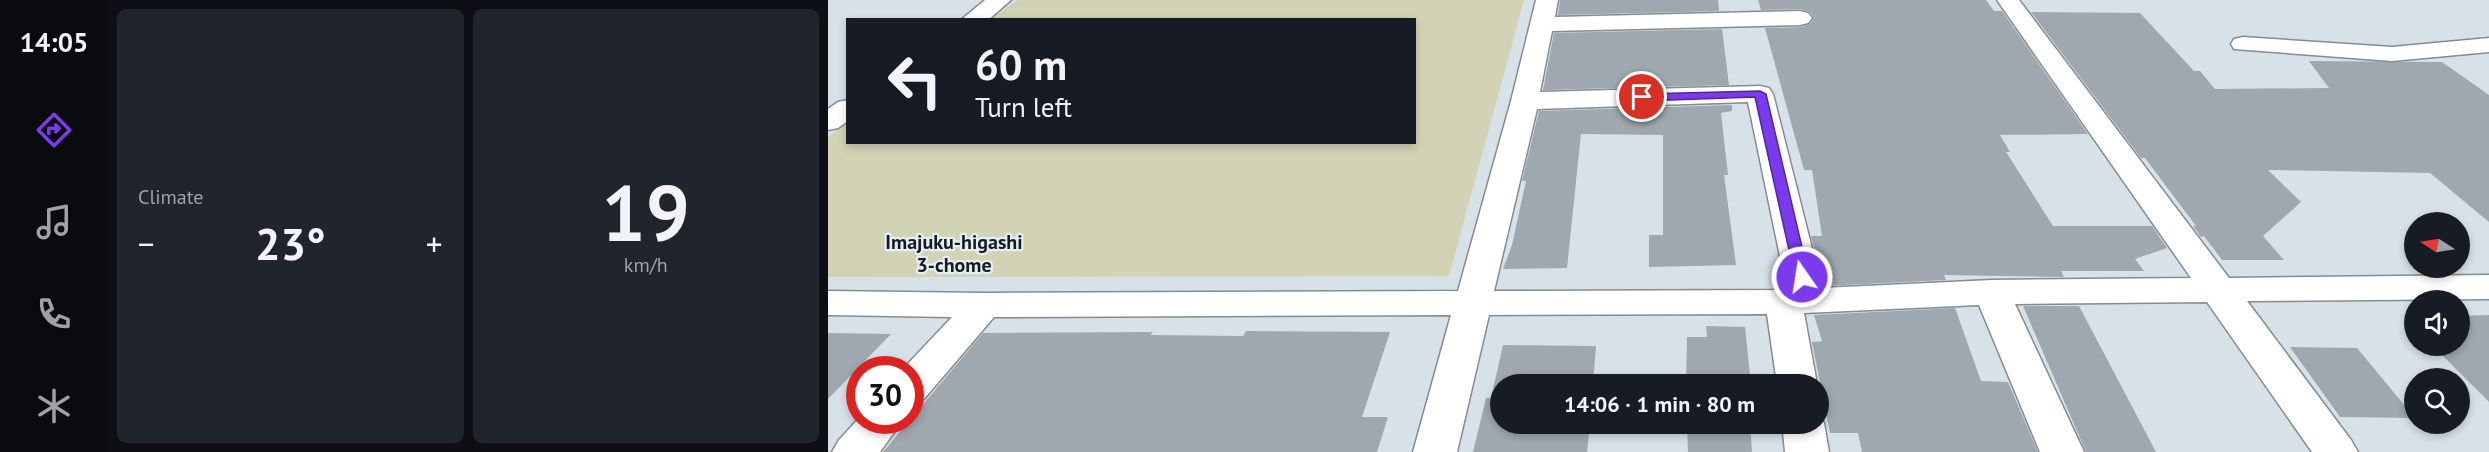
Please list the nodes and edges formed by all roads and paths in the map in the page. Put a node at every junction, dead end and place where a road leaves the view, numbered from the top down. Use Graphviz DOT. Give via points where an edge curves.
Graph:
graph roads {
  1 [pos="1000,0"];
  2 [pos="2008,0"];
  3 [pos="1544,12"];
  4 [pos="975,18"];
  5 [pos="1800,18"];
  6 [pos="2243,44"];
  7 [pos="2489,45"];
  8 [pos="1525,101"];
  9 [pos="846,109"];
  10 [pos="828,122"];
  11 [pos="2489,287"];
  12 [pos="2218,289"];
  13 [pos="1992,292"];
  14 [pos="1796,301"];
  15 [pos="1472,302"];
  16 [pos="828,303"];
  17 [pos="984,305"];
  18 [pos="924,372"];
  19 [pos="1797,374"];
  20 [pos="870,434"];
  21 [pos="1805,434"];
  22 [pos="854,452"];
  23 [pos="1435,452"];
  24 [pos="1807,452"];
  25 [pos="2062,452"];
  26 [pos="2336,452"];
  1 -- 4 [label="street"];
  2 -- 12 [label="street"];
  3 -- 5 [label="street"];
  3 -- 8 [label="street"];
  6 -- 7 [label="street" via="2392,54"];
  8 -- 14 [label="street" via="1760,94"];
  8 -- 15 [label="street"];
  9 -- 10 [label="street"];
  11 -- 12 [label="street"];
  12 -- 13 [label="street"];
  12 -- 26 [label="street"];
  13 -- 14 [label="street"];
  13 -- 25 [label="street"];
  14 -- 15 [label="street"];
  14 -- 19 [label="street"];
  15 -- 17 [label="street"];
  15 -- 23 [label="street"];
  16 -- 17 [label="street"];
  17 -- 18 [label="street"];
  20 -- 22 [label="street"];
  21 -- 24 [label="street"];
}
